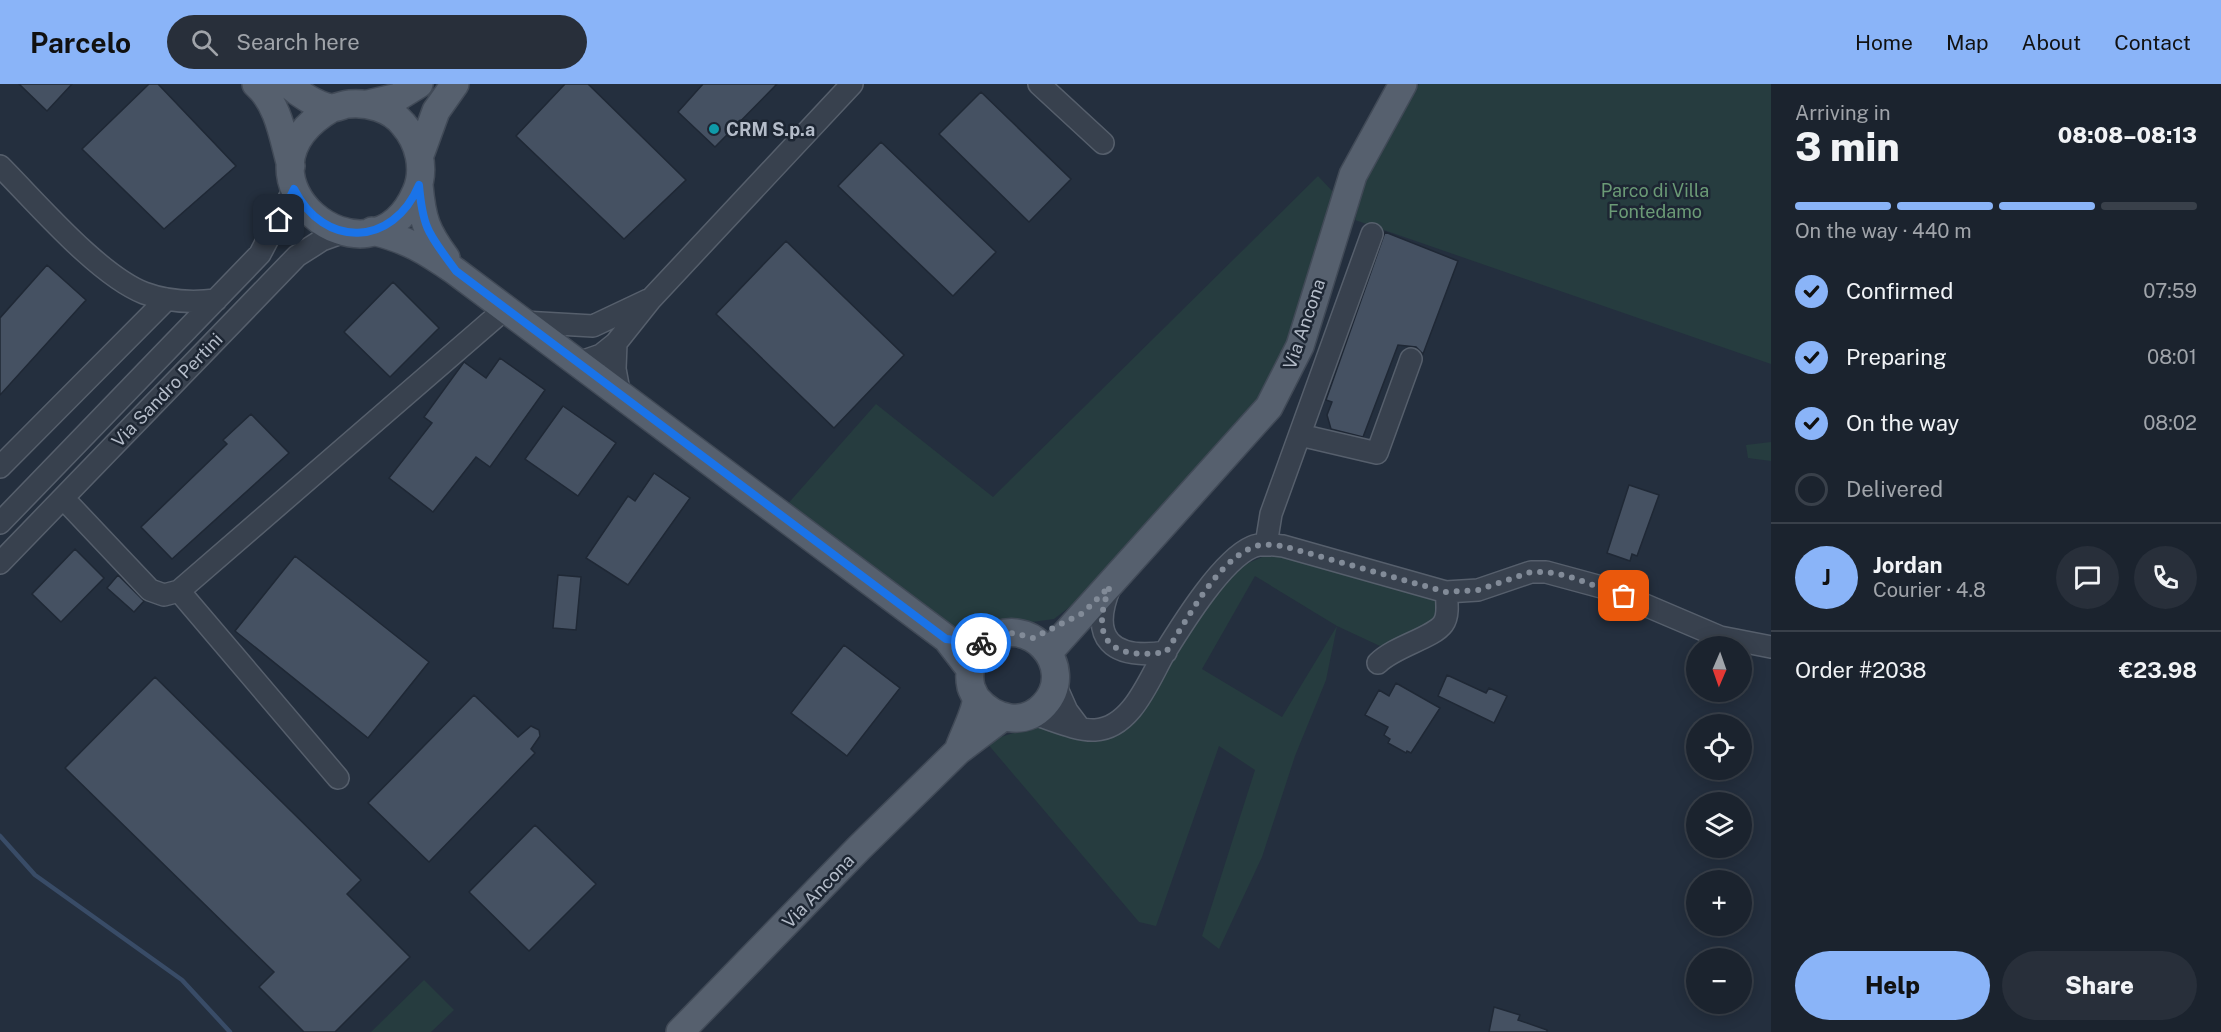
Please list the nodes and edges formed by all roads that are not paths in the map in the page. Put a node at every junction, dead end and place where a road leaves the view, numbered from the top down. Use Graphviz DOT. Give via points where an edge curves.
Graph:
graph roads {
  1 [pos="256,84"];
  2 [pos="288,84"];
  3 [pos="418,84"];
  4 [pos="455,84"];
  5 [pos="852,84"];
  6 [pos="1039,84"];
  7 [pos="1403,84"];
  8 [pos="368,104"];
  9 [pos="332,108"];
  10 [pos="1103,143"];
  11 [pos="420,155"];
  12 [pos="0,166"];
  13 [pos="293,177"];
  14 [pos="419,185"];
  15 [pos="372,231"];
  16 [pos="344,232"];
  17 [pos="1372,234"];
  18 [pos="456,271"];
  19 [pos="168,299"];
  20 [pos="651,299"];
  21 [pos="216,300"];
  22 [pos="514,315"];
  23 [pos="593,326"];
  24 [pos="616,343"];
  25 [pos="1411,359"];
  26 [pos="578,363"];
  27 [pos="621,396"];
  28 [pos="1300,435"];
  29 [pos="0,467"];
  30 [pos="63,498"];
  31 [pos="0,523"];
  32 [pos="1266,545"];
  33 [pos="0,563"];
  34 [pos="1110,586"];
  35 [pos="179,591"];
  36 [pos="1446,592"];
  37 [pos="946,639"];
  38 [pos="985,643"];
  39 [pos="1041,645"];
  40 [pos="1771,647"];
  41 [pos="1166,652"];
  42 [pos="1378,663"];
  43 [pos="970,669"];
  44 [pos="1055,684"];
  45 [pos="976,699"];
  46 [pos="1033,714"];
  47 [pos="1003,717"];
  48 [pos="1079,727"];
  49 [pos="957,751"];
  50 [pos="338,778"];
  51 [pos="680,1032"];
  1 -- 13 [label="main road" via="266,93 279,120"];
  2 -- 9 [label="main road" via="301,95"];
  3 -- 8 [label="main road" via="398,97"];
  4 -- 11 [label="main road" via="436,111"];
  5 -- 20 [label="street"];
  6 -- 10 [label="street"];
  7 -- 34 [label="main road, Via Ancona" via="1353,175 1300,346 1269,406"];
  8 -- 9 [label="main road"];
  8 -- 11 [label="main road" via="402,122"];
  9 -- 13 [label="main road" via="303,131 294,147"];
  11 -- 14 [label="main road"];
  12 -- 19 [label="street" via="98,263 143,293"];
  13 -- 16 [label="main road" via="302,204 313,217"];
  13 -- 21 [label="street, Via Sandro Pertini" via="260,254"];
  14 -- 15 [label="main road" via="402,215"];
  14 -- 18 [label="main road" via="422,218 428,232"];
  15 -- 16 [label="main road"];
  15 -- 18 [label="main road" via="401,238"];
  16 -- 30 [label="street, Via Sandro Pertini" via="297,256"];
  17 -- 28 [label="street"];
  18 -- 22 [label="main road"];
  19 -- 21 [label="street" via="185,303"];
  19 -- 29 [label="street"];
  20 -- 23 [label="street"];
  20 -- 24 [label="street"];
  21 -- 31 [label="street, Via Sandro Pertini"];
  22 -- 23 [label="street"];
  22 -- 26 [label="main road"];
  22 -- 35 [label="street"];
  23 -- 26 [label="street" via="582,344"];
  24 -- 26 [label="street" via="602,355"];
  24 -- 27 [label="street" via="615,369"];
  25 -- 28 [label="street" via="1377,453"];
  26 -- 27 [label="main road"];
  27 -- 37 [label="main road"];
  28 -- 32 [label="street" via="1270,514"];
  30 -- 33 [label="street, Via Sandro Pertini"];
  30 -- 35 [label="street" via="150,590 164,595"];
  32 -- 36 [label="street" via="1283,546"];
  32 -- 41 [label="street" via="1252,547 1226,564"];
  34 -- 39 [label="main road, Via Ancona"];
  34 -- 41 [label="street" via="1101,617 1104,637 1126,653"];
  35 -- 50 [label="street"];
  36 -- 40 [label="street" via="1478,590 1531,572 1546,572 1605,588 1720,637"];
  36 -- 42 [label="street" via="1443,624 1428,636 1387,654"];
  37 -- 38 [label="main road"];
  37 -- 43 [label="main road"];
  38 -- 39 [label="main road" via="1013,633"];
  38 -- 43 [label="main road"];
  39 -- 44 [label="main road" via="1055,667"];
  41 -- 48 [label="street" via="1135,705 1115,723 1094,730"];
  43 -- 45 [label="main road"];
  44 -- 46 [label="main road" via="1051,696"];
  44 -- 48 [label="street"];
  45 -- 47 [label="main road"];
  45 -- 49 [label="main road, Via Ancona"];
  46 -- 47 [label="main road"];
  46 -- 48 [label="street"];
  47 -- 49 [label="main road, Via Ancona"];
  49 -- 51 [label="main road, Via Ancona"];
}
